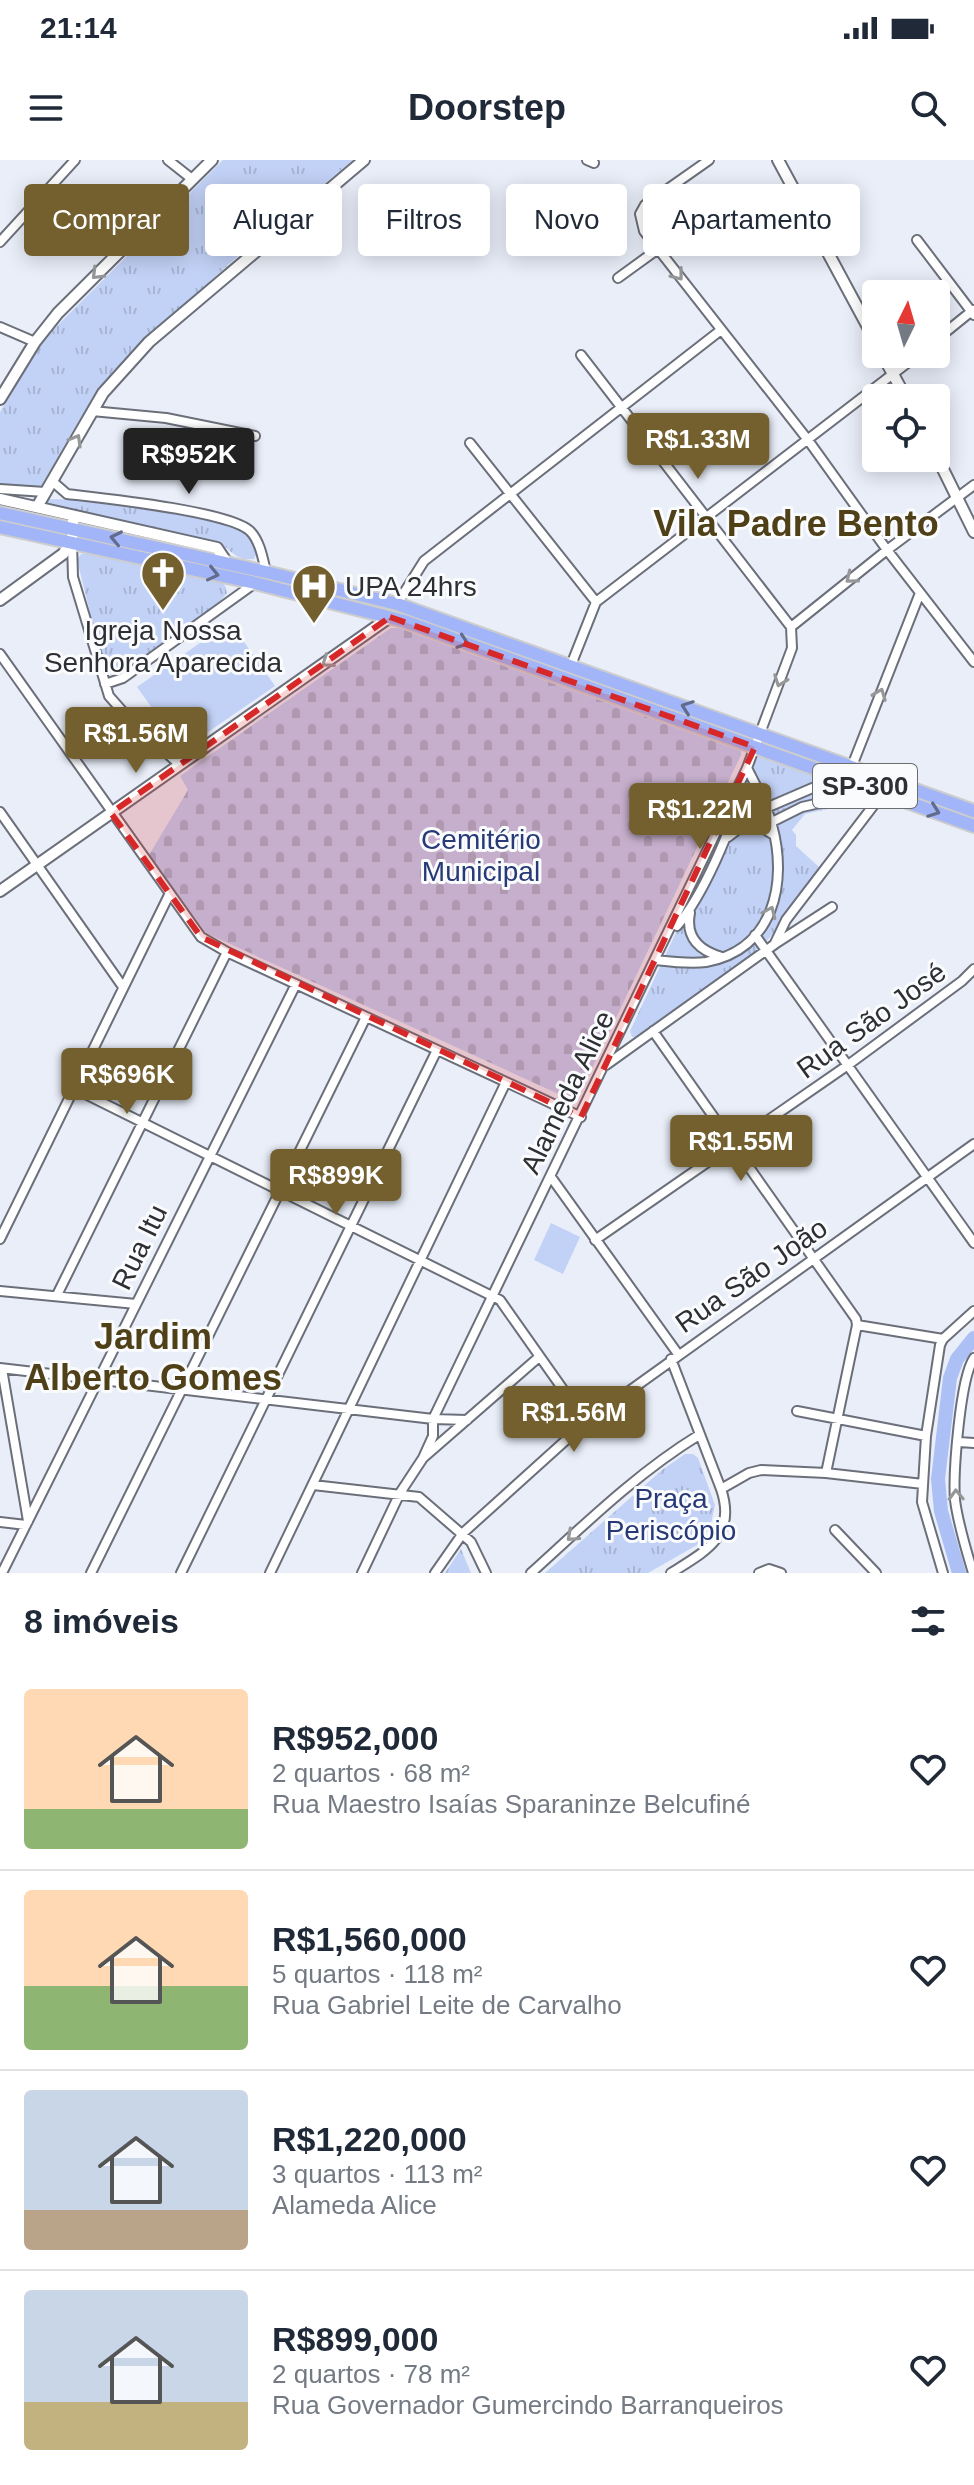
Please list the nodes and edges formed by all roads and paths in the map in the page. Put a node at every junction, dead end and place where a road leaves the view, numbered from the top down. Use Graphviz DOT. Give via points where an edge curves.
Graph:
graph roads {
  1 [pos="75,160"];
  2 [pos="168,160"];
  3 [pos="212,160"];
  4 [pos="364,160"];
  5 [pos="709,160"];
  6 [pos="778,160"];
  7 [pos="692,164"];
  8 [pos="192,179"];
  9 [pos="669,184"];
  10 [pos="917,240"];
  11 [pos="0,242"];
  12 [pos="648,256"];
  13 [pos="663,256"];
  14 [pos="618,278"];
  15 [pos="973,312"];
  16 [pos="862,316"];
  17 [pos="0,327"];
  18 [pos="950,329"];
  19 [pos="721,330"];
  20 [pos="35,342"];
  21 [pos="581,355"];
  22 [pos="889,368"];
  23 [pos="902,368"];
  24 [pos="893,375"];
  25 [pos="898,384"];
  26 [pos="0,399"];
  27 [pos="621,407"];
  28 [pos="92,411"];
  29 [pos="255,436"];
  30 [pos="808,440"];
  31 [pos="470,443"];
  32 [pos="945,472"];
  33 [pos="52,481"];
  34 [pos="974,485"];
  35 [pos="0,489"];
  36 [pos="45,492"];
  37 [pos="511,494"];
  38 [pos="958,497"];
  39 [pos="0,499"];
  40 [pos="37,507"];
  41 [pos="0,513"];
  42 [pos="72,516"];
  43 [pos="706,518"];
  44 [pos="0,527"];
  45 [pos="974,532"];
  46 [pos="73,536"];
  47 [pos="887,550"];
  48 [pos="227,563"];
  49 [pos="266,572"];
  50 [pos="255,583"];
  51 [pos="920,593"];
  52 [pos="0,600"];
  53 [pos="596,602"];
  54 [pos="397,604"];
  55 [pos="371,612"];
  56 [pos="390,617"];
  57 [pos="434,617"];
  58 [pos="791,627"];
  59 [pos="0,654"];
  60 [pos="974,662"];
  61 [pos="571,665"];
  62 [pos="105,684"];
  63 [pos="761,733"];
  64 [pos="755,747"];
  65 [pos="180,765"];
  66 [pos="852,766"];
  67 [pos="747,768"];
  68 [pos="839,777"];
  69 [pos="885,778"];
  70 [pos="742,779"];
  71 [pos="819,786"];
  72 [pos="879,792"];
  73 [pos="821,801"];
  74 [pos="766,808"];
  75 [pos="974,811"];
  76 [pos="111,813"];
  77 [pos="1,814"];
  78 [pos="772,822"];
  79 [pos="743,824"];
  80 [pos="974,826"];
  81 [pos="775,836"];
  82 [pos="721,845"];
  83 [pos="37,865"];
  84 [pos="0,891"];
  85 [pos="169,895"];
  86 [pos="832,907"];
  87 [pos="691,909"];
  88 [pos="670,932"];
  89 [pos="755,935"];
  90 [pos="775,944"];
  91 [pos="227,952"];
  92 [pos="767,952"];
  93 [pos="723,958"];
  94 [pos="656,960"];
  95 [pos="974,969"];
  96 [pos="296,984"];
  97 [pos="123,987"];
  98 [pos="366,1017"];
  99 [pos="653,1031"];
  100 [pos="437,1050"];
  101 [pos="606,1065"];
  102 [pos="848,1065"];
  103 [pos="506,1082"];
  104 [pos="73,1088"];
  105 [pos="581,1117"];
  106 [pos="142,1123"];
  107 [pos="974,1144"];
  108 [pos="733,1145"];
  109 [pos="209,1156"];
  110 [pos="551,1177"];
  111 [pos="928,1177"];
  112 [pos="279,1191"];
  113 [pos="350,1225"];
  114 [pos="1,1232"];
  115 [pos="595,1240"];
  116 [pos="974,1243"];
  117 [pos="813,1258"];
  118 [pos="419,1260"];
  119 [pos="0,1291"];
  120 [pos="57,1295"];
  121 [pos="491,1296"];
  122 [pos="136,1304"];
  123 [pos="974,1311"];
  124 [pos="857,1325"];
  125 [pos="943,1339"];
  126 [pos="539,1357"];
  127 [pos="674,1357"];
  128 [pos="974,1358"];
  129 [pos="1,1368"];
  130 [pos="99,1380"];
  131 [pos="182,1389"];
  132 [pos="266,1400"];
  133 [pos="349,1410"];
  134 [pos="797,1411"];
  135 [pos="433,1419"];
  136 [pos="837,1419"];
  137 [pos="586,1422"];
  138 [pos="463,1423"];
  139 [pos="699,1435"];
  140 [pos="926,1436"];
  141 [pos="959,1442"];
  142 [pos="974,1443"];
  143 [pos="423,1458"];
  144 [pos="826,1473"];
  145 [pos="412,1475"];
  146 [pos="923,1484"];
  147 [pos="313,1485"];
  148 [pos="721,1489"];
  149 [pos="400,1493"];
  150 [pos="423,1499"];
  151 [pos="0,1522"];
  152 [pos="27,1523"];
  153 [pos="835,1530"];
  154 [pos="463,1533"];
  155 [pos="973,1571"];
  156 [pos="2,1573"];
  157 [pos="91,1573"];
  158 [pos="181,1573"];
  159 [pos="270,1573"];
  160 [pos="362,1573"];
  161 [pos="435,1573"];
  162 [pos="486,1573"];
  163 [pos="531,1573"];
  164 [pos="671,1573"];
  165 [pos="759,1573"];
  166 [pos="781,1573"];
  167 [pos="876,1573"];
  168 [pos="943,1573"];
  1 -- 11 [label="street"];
  2 -- 8 [label="street"];
  3 -- 8 [label="street"];
  4 -- 28 [label="street" via="149,342"];
  5 -- 7 [label="street"];
  6 -- 16 [label="street"];
  7 -- 9 [label="street"];
  8 -- 20 [label="street, one-way"];
  10 -- 15 [label="street"];
  12 -- 14 [label="street"];
  13 -- 19 [label="street, one-way"];
  15 -- 18 [label="street"];
  17 -- 20 [label="street"];
  19 -- 27 [label="street"];
  19 -- 30 [label="street"];
  20 -- 26 [label="street"];
  21 -- 27 [label="street"];
  22 -- 24 [label="street"];
  23 -- 24 [label="street"];
  24 -- 25 [label="street"];
  24 -- 30 [label="street"];
  27 -- 37 [label="street"];
  27 -- 43 [label="street"];
  28 -- 29 [label="street" via="166,418"];
  33 -- 28 [label="street, one-way"];
  30 -- 43 [label="street"];
  30 -- 47 [label="street"];
  31 -- 37 [label="street"];
  32 -- 38 [label="street"];
  33 -- 36 [label="street"];
  33 -- 49 [label="street" via="67,494 230,520 252,532"];
  34 -- 38 [label="street"];
  35 -- 36 [label="street"];
  36 -- 40 [label="street"];
  37 -- 53 [label="street"];
  37 -- 54 [label="street" via="424,561"];
  38 -- 45 [label="street"];
  38 -- 47 [label="street"];
  39 -- 40 [label="street"];
  40 -- 42 [label="street"];
  41 -- 46 [label="main road, SP-300"];
  42 -- 46 [label="street"];
  42 -- 48 [label="street" via="217,548"];
  43 -- 53 [label="street"];
  43 -- 58 [label="street"];
  44 -- 46 [label="main road, SP-300"];
  48 -- 46 [label="main road, SP-300, one-way"];
  46 -- 50 [label="main road, SP-300, one-way"];
  46 -- 52 [label="street" via="63,554"];
  46 -- 62 [label="street" via="73,577"];
  47 -- 51 [label="street"];
  47 -- 58 [label="street, one-way"];
  48 -- 49 [label="main road, SP-300"];
  49 -- 54 [label="main road, SP-300"];
  50 -- 55 [label="main road, SP-300"];
  50 -- 62 [label="street" via="123,678"];
  51 -- 60 [label="street"];
  66 -- 51 [label="street, one-way"];
  53 -- 61 [label="street"];
  54 -- 55 [label="main road"];
  54 -- 57 [label="main road, SP-300"];
  55 -- 56 [label="main road, SP-300"];
  56 -- 57 [label="main road" via="405,611"];
  56 -- 64 [label="main road, SP-300, one-way"];
  56 -- 65 [label="street, one-way"];
  57 -- 61 [label="main road, SP-300"];
  58 -- 63 [label="street, Alameda Alice, one-way" via="792,648"];
  59 -- 76 [label="street"];
  63 -- 61 [label="main road, SP-300, one-way"];
  62 -- 65 [label="street" via="114,705"];
  63 -- 64 [label="street, Alameda Alice"];
  63 -- 66 [label="main road, SP-300"];
  64 -- 67 [label="street, Alameda Alice"];
  64 -- 68 [label="main road, SP-300"];
  65 -- 76 [label="street"];
  66 -- 69 [label="main road, SP-300"];
  67 -- 70 [label="street, Alameda Alice"];
  67 -- 74 [label="street"];
  68 -- 69 [label="main road" via="851,772"];
  68 -- 71 [label="street"];
  68 -- 72 [label="main road, SP-300"];
  69 -- 75 [label="main road, SP-300"];
  70 -- 82 [label="street" via="736,814"];
  70 -- 88 [label="street, Alameda Alice"];
  71 -- 73 [label="street"];
  71 -- 74 [label="street"];
  72 -- 73 [label="street"];
  72 -- 80 [label="main road, SP-300, one-way"];
  72 -- 90 [label="street" via="786,920"];
  73 -- 78 [label="street"];
  74 -- 78 [label="street"];
  74 -- 79 [label="street"];
  76 -- 83 [label="street"];
  76 -- 85 [label="street"];
  77 -- 83 [label="street"];
  78 -- 81 [label="street"];
  79 -- 81 [label="street"];
  79 -- 82 [label="street"];
  89 -- 81 [label="street, one-way" via="770,915 778,886"];
  82 -- 87 [label="street"];
  83 -- 84 [label="street"];
  83 -- 97 [label="street"];
  85 -- 91 [label="street" via="201,937"];
  85 -- 97 [label="street"];
  86 -- 90 [label="street"];
  87 -- 88 [label="street"];
  87 -- 93 [label="street" via="688,926 693,940"];
  88 -- 94 [label="street, Alameda Alice"];
  89 -- 92 [label="street"];
  89 -- 93 [label="street"];
  90 -- 92 [label="street"];
  91 -- 96 [label="street"];
  91 -- 106 [label="street"];
  92 -- 99 [label="street"];
  92 -- 102 [label="street"];
  93 -- 94 [label="street"];
  94 -- 101 [label="street, Alameda Alice"];
  95 -- 102 [label="street, Rua São José"];
  96 -- 98 [label="street"];
  96 -- 109 [label="street, Rua Itu"];
  97 -- 104 [label="street"];
  98 -- 100 [label="street"];
  98 -- 112 [label="street"];
  99 -- 101 [label="street"];
  99 -- 108 [label="street"];
  100 -- 103 [label="street"];
  100 -- 113 [label="street"];
  101 -- 105 [label="street, Alameda Alice"];
  102 -- 108 [label="street, Rua São José"];
  102 -- 111 [label="street"];
  103 -- 105 [label="street"];
  103 -- 118 [label="street"];
  104 -- 106 [label="street"];
  104 -- 114 [label="street"];
  105 -- 110 [label="street, Alameda Alice"];
  106 -- 109 [label="street"];
  106 -- 120 [label="street"];
  107 -- 111 [label="street, Rua São João"];
  108 -- 115 [label="street, Rua São José"];
  108 -- 117 [label="street"];
  109 -- 112 [label="street"];
  109 -- 122 [label="street, Rua Itu"];
  110 -- 115 [label="street"];
  110 -- 121 [label="street, Alameda Alice"];
  111 -- 116 [label="street"];
  111 -- 117 [label="street, Rua São João"];
  112 -- 113 [label="street"];
  112 -- 131 [label="street"];
  113 -- 118 [label="street"];
  113 -- 132 [label="street"];
  115 -- 127 [label="street"];
  117 -- 124 [label="street"];
  117 -- 127 [label="street, Rua São João"];
  118 -- 121 [label="street"];
  118 -- 133 [label="street"];
  119 -- 120 [label="street"];
  120 -- 122 [label="street"];
  121 -- 126 [label="street" via="500,1300"];
  121 -- 135 [label="street, Alameda Alice"];
  122 -- 130 [label="street, Rua Itu"];
  123 -- 125 [label="street"];
  124 -- 125 [label="street"];
  124 -- 136 [label="street"];
  125 -- 140 [label="street"];
  126 -- 137 [label="street"];
  126 -- 138 [label="street"];
  127 -- 137 [label="street, Rua São João"];
  127 -- 139 [label="street"];
  128 -- 141 [label="street" via="965,1380"];
  129 -- 130 [label="street"];
  129 -- 152 [label="street"];
  130 -- 131 [label="street"];
  130 -- 152 [label="street, Rua Itu"];
  131 -- 132 [label="street"];
  131 -- 157 [label="street"];
  132 -- 133 [label="street"];
  132 -- 158 [label="street"];
  133 -- 135 [label="street"];
  133 -- 147 [label="street"];
  134 -- 136 [label="street"];
  135 -- 138 [label="street"];
  135 -- 143 [label="street, Alameda Alice" via="433,1436"];
  136 -- 140 [label="street"];
  136 -- 144 [label="street"];
  137 -- 154 [label="street, Rua São João"];
  138 -- 143 [label="street"];
  139 -- 148 [label="street"];
  139 -- 163 [label="street, one-way" via="603,1508"];
  140 -- 146 [label="street"];
  141 -- 142 [label="street"];
  155 -- 141 [label="street, one-way" via="955,1499"];
  143 -- 145 [label="street"];
  144 -- 146 [label="street"];
  144 -- 148 [label="street" via="761,1470"];
  145 -- 149 [label="street"];
  145 -- 150 [label="street"];
  146 -- 168 [label="street" via="925,1518"];
  147 -- 149 [label="street"];
  147 -- 159 [label="street"];
  148 -- 164 [label="street" via="727,1517 720,1535 708,1551"];
  149 -- 150 [label="street"];
  149 -- 160 [label="street"];
  150 -- 154 [label="street"];
  151 -- 152 [label="street"];
  152 -- 156 [label="street, Rua Itu"];
  153 -- 167 [label="street"];
  154 -- 161 [label="street, Rua São João"];
  154 -- 162 [label="street"];
  165 -- 166 [label="street"];
}
